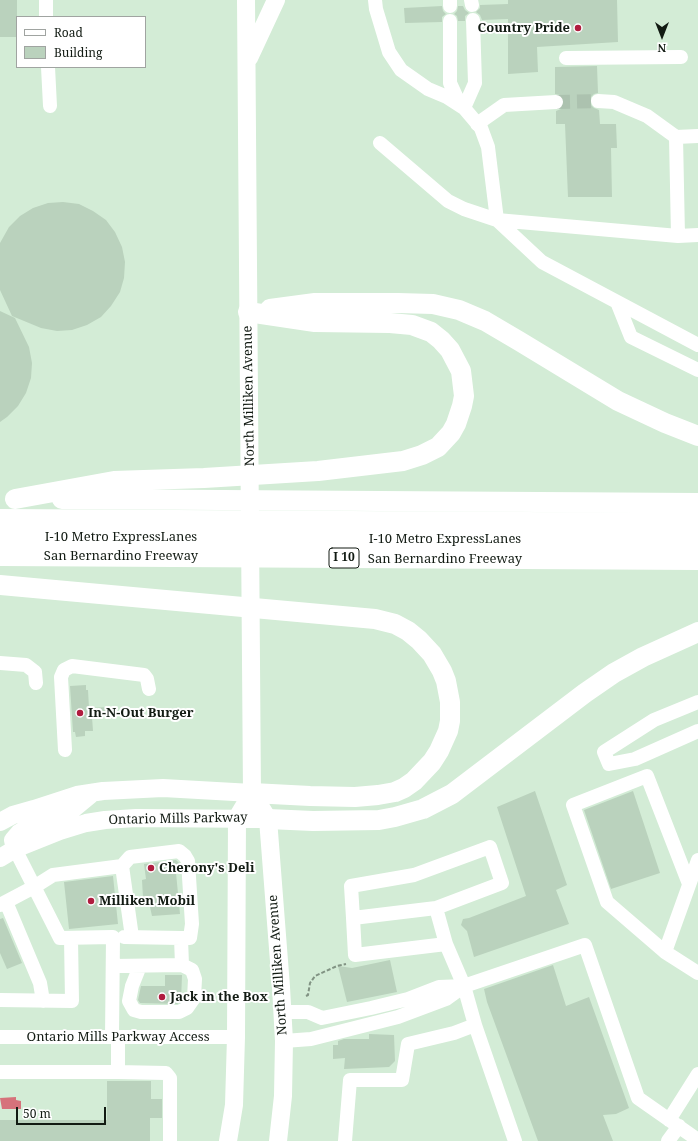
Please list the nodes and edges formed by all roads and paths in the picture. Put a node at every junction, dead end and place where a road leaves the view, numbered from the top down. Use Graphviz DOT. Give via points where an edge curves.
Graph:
graph roads {
  1 [pos="46,0"];
  2 [pos="246,0"];
  3 [pos="276,0"];
  4 [pos="375,0"];
  5 [pos="46,16"];
  6 [pos="472,20"];
  7 [pos="450,21"];
  8 [pos="681,57"];
  9 [pos="566,58"];
  10 [pos="247,62"];
  11 [pos="48,68"];
  12 [pos="598,101"];
  13 [pos="556,102"];
  14 [pos="50,106"];
  15 [pos="462,107"];
  16 [pos="477,124"];
  17 [pos="698,136"];
  18 [pos="676,137"];
  19 [pos="380,143"];
  20 [pos="497,220"];
  21 [pos="678,236"];
  22 [pos="698,236"];
  23 [pos="617,302"];
  24 [pos="248,312"];
  25 [pos="698,345"];
  26 [pos="698,370"];
  27 [pos="698,436"];
  28 [pos="8,499"];
  29 [pos="698,503"];
  30 [pos="0,519"];
  31 [pos="698,523"];
  32 [pos="0,536"];
  33 [pos="698,541"];
  34 [pos="0,556"];
  35 [pos="698,560"];
  36 [pos="0,585"];
  37 [pos="698,632"];
  38 [pos="0,663"];
  39 [pos="36,683"];
  40 [pos="149,689"];
  41 [pos="698,702"];
  42 [pos="698,731"];
  43 [pos="65,750"];
  44 [pos="93,792"];
  45 [pos="252,793"];
  46 [pos="237,818"];
  47 [pos="268,819"];
  48 [pos="0,822"];
  49 [pos="8,854"];
  50 [pos="698,860"];
  51 [pos="122,866"];
  52 [pos="689,884"];
  53 [pos="34,887"];
  54 [pos="3,903"];
  55 [pos="436,908"];
  56 [pos="353,918"];
  57 [pos="114,937"];
  58 [pos="132,937"];
  59 [pos="71,938"];
  60 [pos="181,938"];
  61 [pos="446,944"];
  62 [pos="665,952"];
  63 [pos="353,963"];
  64 [pos="113,966"];
  65 [pos="140,966"];
  66 [pos="182,966"];
  67 [pos="698,973"];
  68 [pos="464,986"];
  69 [pos="306,996"];
  70 [pos="1,999"];
  71 [pos="42,1001"];
  72 [pos="282,1012"];
  73 [pos="475,1025"];
  74 [pos="0,1037"];
  75 [pos="115,1037"];
  76 [pos="236,1037"];
  77 [pos="284,1041"];
  78 [pos="0,1072"];
  79 [pos="118,1072"];
  80 [pos="698,1075"];
  81 [pos="674,1123"];
  82 [pos="698,1140"];
  83 [pos="170,1141"];
  84 [pos="228,1141"];
  85 [pos="278,1141"];
  86 [pos="345,1141"];
  87 [pos="516,1141"];
  88 [pos="668,1141"];
  1 -- 5 [label="street"];
  2 -- 10 [label="main road, North Milliken Avenue"];
  3 -- 10 [label="main road"];
  4 -- 15 [label="street" via="389,52 401,70 428,90"];
  6 -- 15 [label="street" via="475,83"];
  7 -- 15 [label="street" via="450,83"];
  8 -- 9 [label="street"];
  10 -- 24 [label="main road, North Milliken Avenue"];
  11 -- 14 [label="street"];
  12 -- 18 [label="street" via="614,102 647,116"];
  13 -- 16 [label="street" via="504,105"];
  15 -- 16 [label="street"];
  16 -- 20 [label="street" via="488,147"];
  17 -- 18 [label="street"];
  18 -- 21 [label="street"];
  19 -- 20 [label="street" via="448,201"];
  20 -- 21 [label="street"];
  20 -- 23 [label="street" via="542,262"];
  21 -- 22 [label="street"];
  23 -- 25 [label="street"];
  23 -- 26 [label="street" via="631,337"];
  24 -- 27 [label="highway" via="315,303 434,304 458,310 485,321 618,401"];
  24 -- 28 [label="highway" via="314,322 412,325 431,332 450,350 461,371 464,396 451,433 438,447 403,461 318,471 114,481"];
  24 -- 45 [label="main road, North Milliken Avenue"];
  28 -- 29 [label="highway"];
  30 -- 31 [label="highway, I-10 Metro ExpressLanes"];
  32 -- 33 [label="highway, I-10 Metro ExpressLanes"];
  34 -- 35 [label="highway, San Bernardino Freeway / I 10"];
  36 -- 45 [label="highway" via="375,619 390,622 408,631 428,649 446,681 450,721 439,752 414,781 395,792 354,797"];
  37 -- 47 [label="highway" via="614,673 452,794 423,809 380,820"];
  38 -- 39 [label="street" via="26,665 35,672"];
  40 -- 43 [label="street" via="144,675 72,666 64,670 61,677"];
  41 -- 42 [label="street" via="654,720 604,752 609,764 635,759"];
  44 -- 45 [label="main road, Ontario Mills Parkway" via="164,788"];
  44 -- 48 [label="main road, Ontario Mills Parkway" via="13,815"];
  44 -- 49 [label="main road" via="67,814 19,832"];
  45 -- 46 [label="main road"];
  45 -- 47 [label="main road, North Milliken Avenue"];
  46 -- 47 [label="main road, Ontario Mills Parkway"];
  46 -- 49 [label="main road, Ontario Mills Parkway" via="105,820 70,828"];
  46 -- 76 [label="main road"];
  47 -- 72 [label="main road, North Milliken Avenue"];
  49 -- 53 [label="street"];
  50 -- 52 [label="street"];
  51 -- 53 [label="street" via="53,875"];
  51 -- 58 [label="street"];
  51 -- 60 [label="street" via="130,857 179,852 185,856 188,861 192,924 190,938"];
  52 -- 62 [label="street"];
  52 -- 62 [label="street" via="647,776 573,805 607,902"];
  53 -- 54 [label="street"];
  53 -- 59 [label="street" via="60,938"];
  54 -- 71 [label="street" via="40,983"];
  55 -- 56 [label="street"];
  55 -- 56 [label="street" via="502,883 490,848 414,875 351,886"];
  55 -- 61 [label="street"];
  56 -- 61 [label="street" via="355,955"];
  57 -- 58 [label="street"];
  57 -- 59 [label="street"];
  57 -- 64 [label="street"];
  58 -- 60 [label="street"];
  59 -- 71 [label="street" via="72,1001"];
  60 -- 66 [label="street"];
  61 -- 68 [label="street"];
  62 -- 67 [label="street"];
  63 -- 69 [label="path" via="337,966 315,976"];
  64 -- 65 [label="street"];
  64 -- 75 [label="street"];
  65 -- 66 [label="street"];
  65 -- 66 [label="street" via="129,1001 134,1010 141,1012 179,1012 187,1008 194,998 195,979 192,970"];
  68 -- 72 [label="street" via="439,987 408,999 322,1018 308,1012"];
  68 -- 73 [label="street"];
  68 -- 77 [label="street" via="446,999 398,1017 311,1039"];
  68 -- 81 [label="street" via="585,945 638,1098"];
  70 -- 71 [label="street"];
  72 -- 77 [label="main road, North Milliken Avenue"];
  73 -- 86 [label="street" via="408,1044 402,1080 350,1080"];
  73 -- 87 [label="street"];
  74 -- 75 [label="street, Ontario Mills Parkway Access"];
  75 -- 76 [label="street, Ontario Mills Parkway Access"];
  75 -- 79 [label="street"];
  76 -- 84 [label="main road" via="234,1105"];
  77 -- 85 [label="main road, North Milliken Avenue" via="283,1096"];
  78 -- 79 [label="street"];
  79 -- 83 [label="street" via="166,1073 170,1078"];
  80 -- 81 [label="street"];
  81 -- 82 [label="street"];
  81 -- 88 [label="street"];
}
